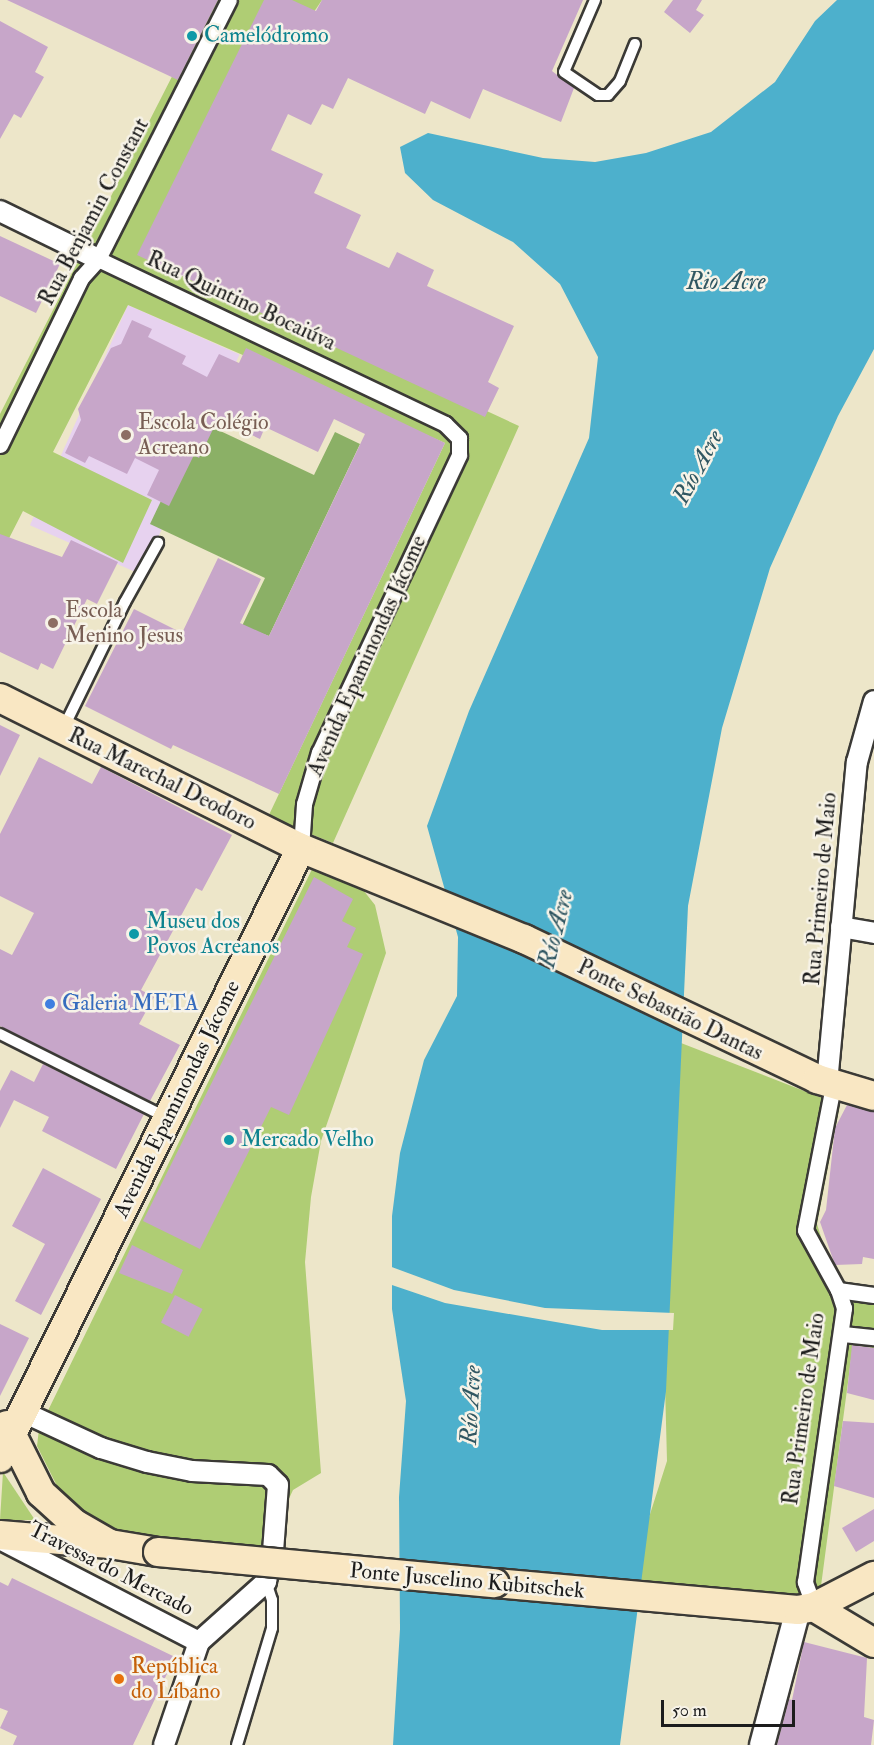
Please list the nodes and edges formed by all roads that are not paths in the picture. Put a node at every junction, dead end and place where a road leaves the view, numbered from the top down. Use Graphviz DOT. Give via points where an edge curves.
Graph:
graph roads {
  1 [pos="229,0"];
  2 [pos="595,0"];
  3 [pos="635,44"];
  4 [pos="0,211"];
  5 [pos="98,259"];
  6 [pos="459,438"];
  7 [pos="0,445"];
  8 [pos="159,543"];
  9 [pos="0,698"];
  10 [pos="874,701"];
  11 [pos="63,730"];
  12 [pos="313,853"];
  13 [pos="841,927"];
  14 [pos="874,933"];
  15 [pos="0,1034"];
  16 [pos="826,1082"];
  17 [pos="874,1096"];
  18 [pos="168,1118"];
  19 [pos="838,1290"];
  20 [pos="874,1295"];
  21 [pos="843,1334"];
  22 [pos="874,1337"];
  23 [pos="9,1430"];
  24 [pos="0,1537"];
  25 [pos="110,1544"];
  26 [pos="874,1576"];
  27 [pos="266,1582"];
  28 [pos="796,1609"];
  29 [pos="199,1642"];
  30 [pos="874,1643"];
  31 [pos="164,1745"];
  32 [pos="237,1745"];
  33 [pos="762,1745"];
  1 -- 5 [label="street, Rua Benjamin Constant"];
  2 -- 3 [label="lane" via="564,72 598,95 608,95 620,81"];
  4 -- 5 [label="street, Rua Quintino Bocaiúva"];
  5 -- 6 [label="street, Rua Quintino Bocaiúva" via="445,424"];
  5 -- 7 [label="street, Rua Benjamin Constant" via="81,278"];
  6 -- 12 [label="street, Avenida Epaminondas Jácome" via="459,455 320,752 304,804"];
  8 -- 11 [label="lane" via="125,602"];
  9 -- 11 [label="main road, Rua Marechal Deodoro"];
  10 -- 13 [label="street, Rua Primeiro de Maio" via="857,762"];
  11 -- 12 [label="main road, Rua Marechal Deodoro"];
  12 -- 16 [label="main road, Ponte Sebastião Dantas" via="524,939"];
  12 -- 18 [label="main road, Avenida Epaminondas Jácome"];
  13 -- 14 [label="street"];
  13 -- 16 [label="street, Rua Primeiro de Maio"];
  15 -- 18 [label="lane"];
  16 -- 17 [label="main road, Ponte Sebastião Dantas"];
  16 -- 19 [label="street, Rua Primeiro de Maio" via="805,1230"];
  18 -- 23 [label="main road, Avenida Epaminondas Jácome"];
  19 -- 20 [label="street"];
  19 -- 21 [label="street, Rua Primeiro de Maio" via="844,1308"];
  21 -- 22 [label="street"];
  21 -- 28 [label="street, Rua Primeiro de Maio" via="816,1483 805,1582"];
  23 -- 25 [label="main road" via="29,1476 41,1493 75,1524"];
  23 -- 27 [label="street" via="192,1471 268,1474 278,1485 273,1551"];
  24 -- 25 [label="main road, Ponte Juscelino Kubitschek"];
  24 -- 29 [label="street, Travessa do Mercado"];
  25 -- 28 [label="main road, Ponte Juscelino Kubitschek, bridge" via="158,1552"];
  26 -- 28 [label="main road"];
  27 -- 29 [label="street"];
  27 -- 32 [label="lane" via="272,1600 272,1628"];
  28 -- 30 [label="main road"];
  28 -- 33 [label="street"];
  29 -- 31 [label="street"];
}
